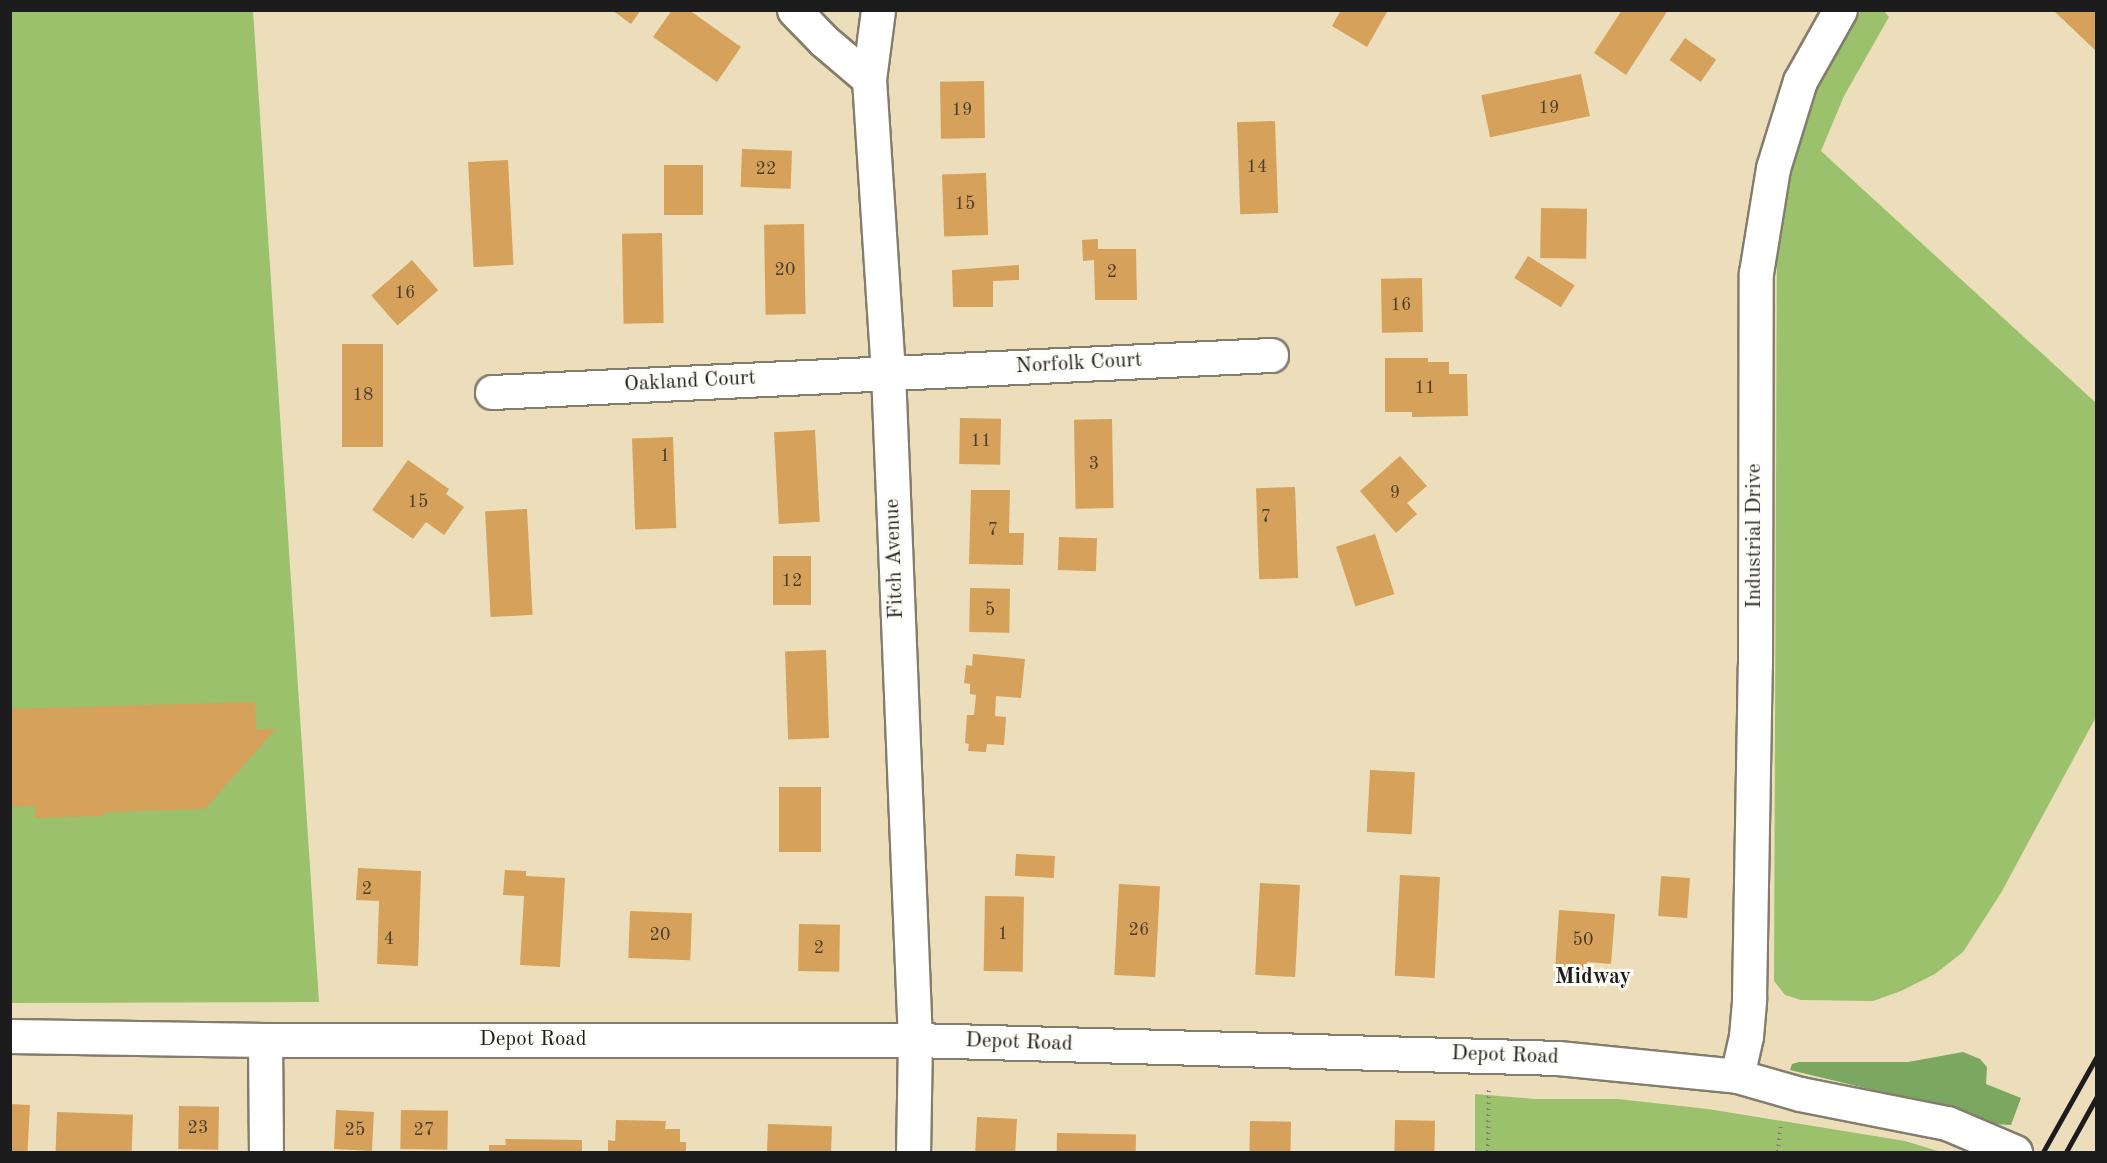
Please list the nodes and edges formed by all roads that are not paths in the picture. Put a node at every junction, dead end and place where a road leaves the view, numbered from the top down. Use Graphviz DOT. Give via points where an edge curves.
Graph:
graph roads {
  1 [pos="794,10"];
  2 [pos="878,10"];
  3 [pos="1840,10"];
  4 [pos="869,79"];
  5 [pos="1271,355"];
  6 [pos="888,372"];
  7 [pos="492,392"];
  8 [pos="10,1036"];
  9 [pos="265,1040"];
  10 [pos="915,1040"];
  11 [pos="1737,1076"];
  12 [pos="266,1152"];
  13 [pos="913,1152"];
  14 [pos="2014,1152"];
  1 -- 4 [label="street"];
  2 -- 4 [label="street, Fitch Avenue"];
  3 -- 11 [label="street, Industrial Drive" via="1800,81 1773,168 1756,273 1749,998"];
  4 -- 6 [label="street, Fitch Avenue"];
  5 -- 6 [label="street, Norfolk Court"];
  6 -- 7 [label="street, Oakland Court"];
  6 -- 10 [label="street, Fitch Avenue"];
  8 -- 9 [label="street, Depot Road"];
  9 -- 10 [label="street, Depot Road"];
  9 -- 12 [label="street"];
  10 -- 11 [label="street, Depot Road" via="1490,1055"];
  10 -- 13 [label="street, Fitch Avenue"];
  11 -- 14 [label="street, Depot Road" via="1800,1094 1947,1123"];
}
